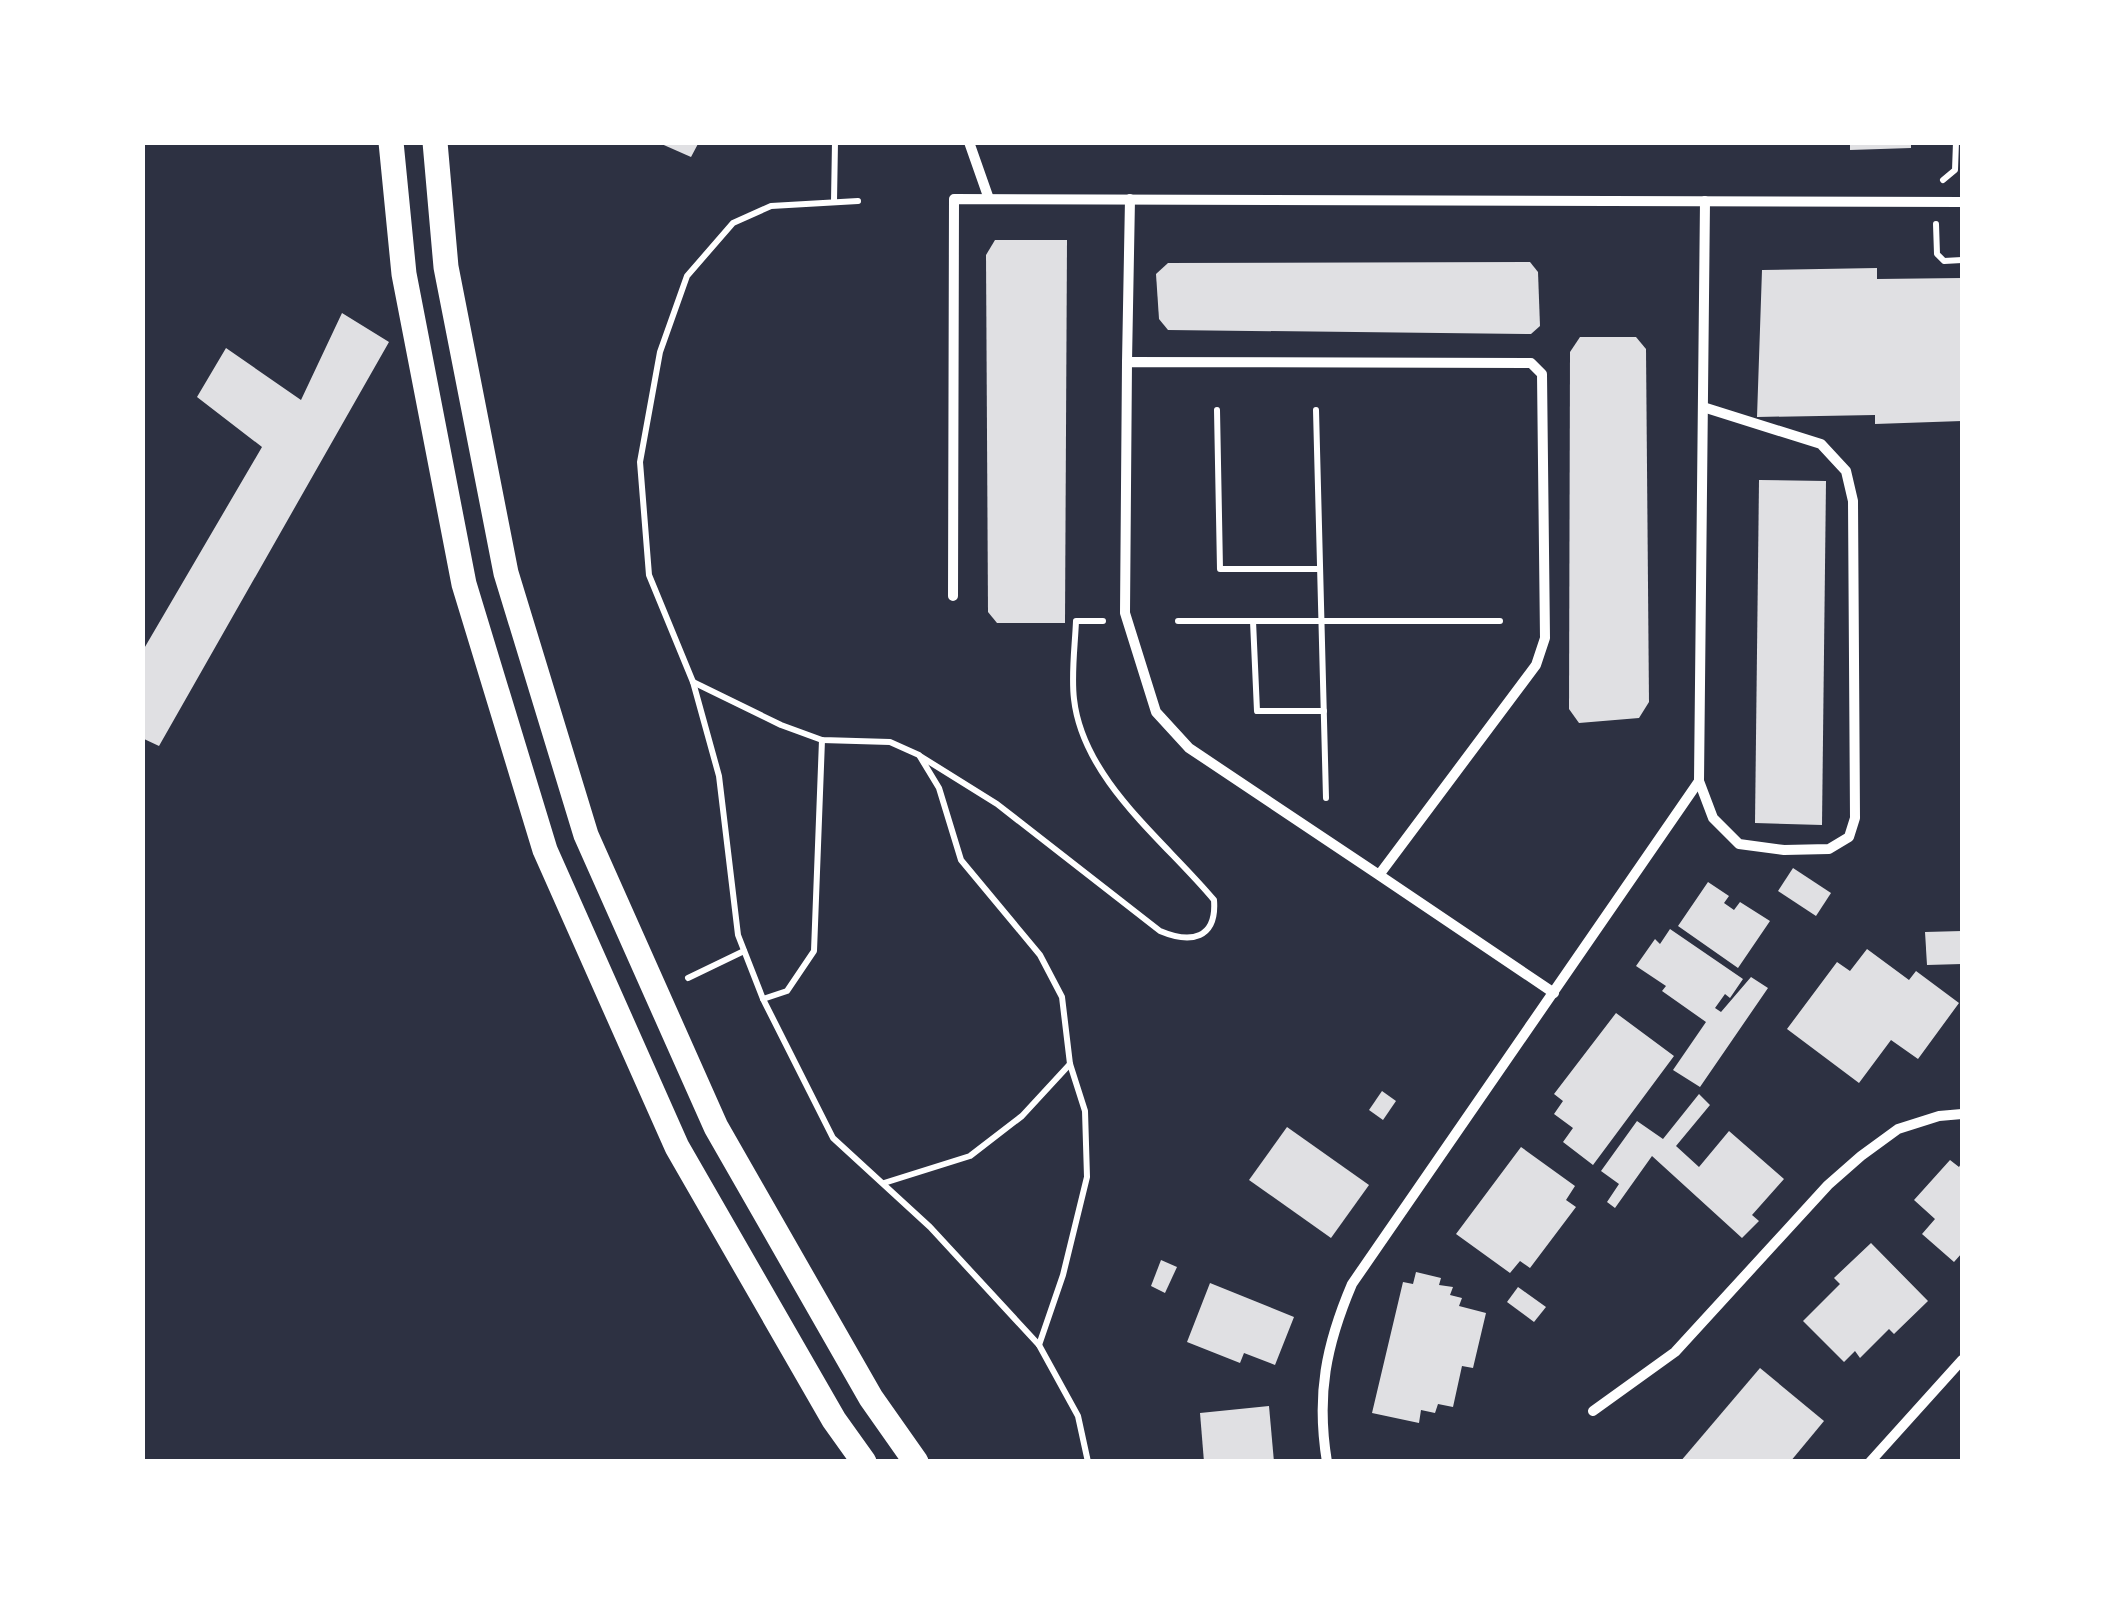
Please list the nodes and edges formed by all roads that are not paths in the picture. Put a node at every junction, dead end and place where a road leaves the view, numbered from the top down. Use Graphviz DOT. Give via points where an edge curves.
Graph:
graph roads {
  1 [pos="391,142"];
  2 [pos="434,142"];
  3 [pos="969,142"];
  4 [pos="988,199"];
  5 [pos="1130,199"];
  6 [pos="1705,201"];
  7 [pos="1962,202"];
  8 [pos="1128,362"];
  9 [pos="1702,408"];
  10 [pos="953,596"];
  11 [pos="1698,781"];
  12 [pos="1379,876"];
  13 [pos="1554,993"];
  14 [pos="1962,1114"];
  15 [pos="1962,1360"];
  16 [pos="1593,1411"];
  17 [pos="864,1462"];
  18 [pos="916,1462"];
  19 [pos="1327,1462"];
  20 [pos="1870,1462"];
  1 -- 17 [label="main road" via="404,274 464,584 545,850 676,1147"];
  2 -- 18 [label="main road" via="446,268 506,574 586,835 716,1128 871,1398"];
  3 -- 4 [label="street"];
  4 -- 5 [label="street"];
  4 -- 10 [label="street" via="954,199"];
  5 -- 6 [label="street"];
  5 -- 8 [label="street"];
  6 -- 7 [label="street"];
  6 -- 9 [label="street"];
  8 -- 12 [label="street" via="1124,613 1156,712 1189,748"];
  8 -- 12 [label="street" via="1531,363 1542,374 1545,638 1536,665"];
  9 -- 11 [label="street"];
  9 -- 11 [label="street" via="1821,444 1846,471 1853,502 1850,837 1829,850 1739,844 1713,818"];
  11 -- 13 [label="street"];
  12 -- 13 [label="street"];
  13 -- 19 [label="street" via="1352,1284 1334,1326 1323,1380"];
  14 -- 16 [label="street" via="1898,1129 1860,1156 1675,1352"];
  15 -- 20 [label="street"];
}
